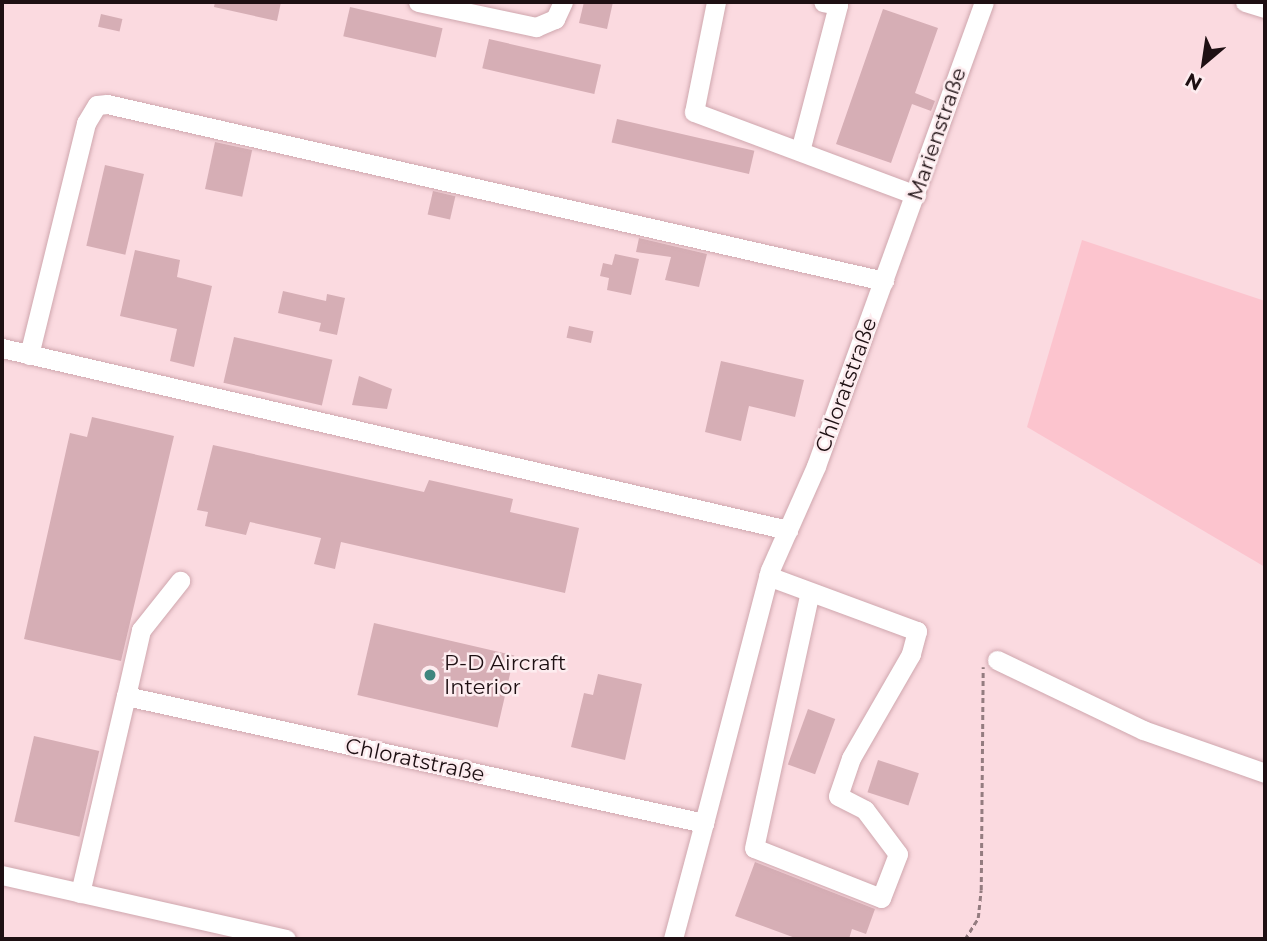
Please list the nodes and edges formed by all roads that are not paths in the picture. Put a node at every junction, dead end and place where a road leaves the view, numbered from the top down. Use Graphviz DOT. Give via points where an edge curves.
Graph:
graph roads {
  1 [pos="418,2"];
  2 [pos="563,2"];
  3 [pos="716,2"];
  4 [pos="823,2"];
  5 [pos="984,2"];
  6 [pos="1245,2"];
  7 [pos="1265,8"];
  8 [pos="800,151"];
  9 [pos="916,195"];
  10 [pos="887,274"];
  11 [pos="2,348"];
  12 [pos="29,355"];
  13 [pos="788,530"];
  14 [pos="768,576"];
  15 [pos="180,581"];
  16 [pos="810,592"];
  17 [pos="997,660"];
  18 [pos="126,696"];
  19 [pos="1265,773"];
  20 [pos="704,823"];
  21 [pos="2,875"];
  22 [pos="80,893"];
  23 [pos="286,939"];
  24 [pos="673,939"];
  1 -- 2 [label="street" via="536,27 555,19"];
  3 -- 8 [label="street" via="694,111"];
  4 -- 8 [label="street" via="838,5"];
  5 -- 9 [label="street, Marienstraße"];
  6 -- 7 [label="street"];
  8 -- 9 [label="street"];
  9 -- 10 [label="street, Marienstraße"];
  10 -- 12 [label="street" via="107,104 97,106 86,123"];
  10 -- 13 [label="street, Chloratstraße"];
  11 -- 12 [label="street"];
  12 -- 13 [label="street"];
  13 -- 14 [label="street, Chloratstraße"];
  14 -- 16 [label="street"];
  14 -- 20 [label="street, Chloratstraße"];
  15 -- 18 [label="street" via="141,630"];
  16 -- 16 [label="street" via="917,631 911,654 851,758 838,796 865,810 898,854 881,898 754,848"];
  17 -- 19 [label="street" via="1143,730"];
  18 -- 20 [label="street, Chloratstraße"];
  18 -- 22 [label="street"];
  20 -- 24 [label="street, Chloratstraße"];
  21 -- 22 [label="street"];
  22 -- 23 [label="street"];
}
